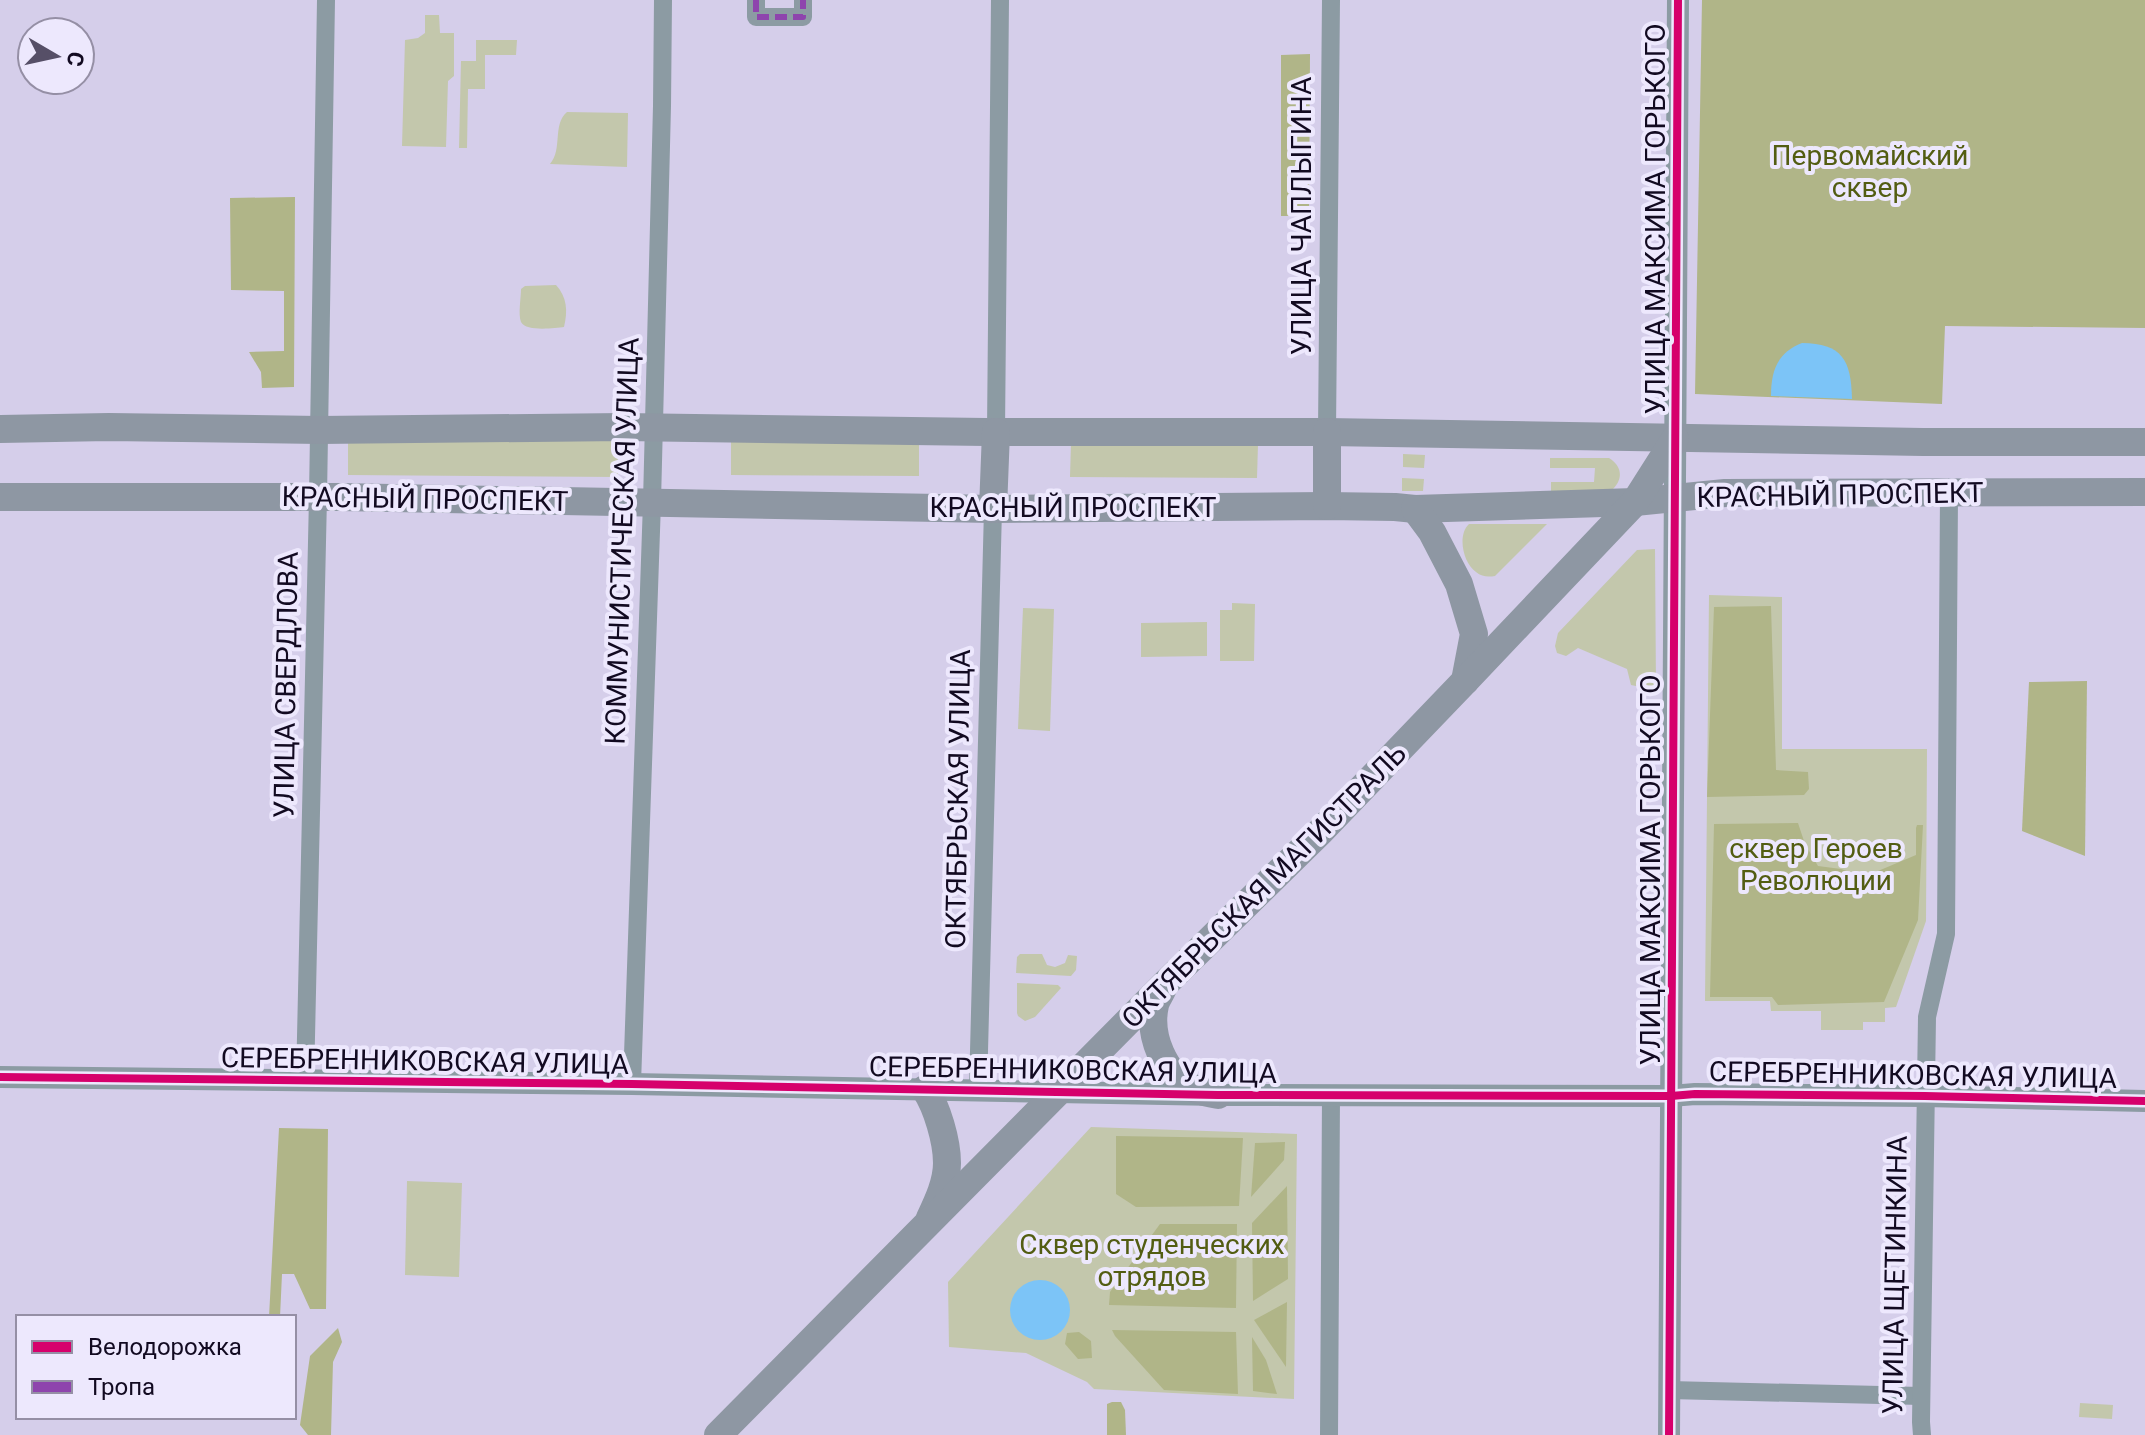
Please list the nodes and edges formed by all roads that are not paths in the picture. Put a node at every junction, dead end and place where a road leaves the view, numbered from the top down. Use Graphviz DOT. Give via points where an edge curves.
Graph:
graph roads {
  1 [pos="326,0"];
  2 [pos="663,0"];
  3 [pos="756,0"];
  4 [pos="803,0"];
  5 [pos="1000,0"];
  6 [pos="1331,0"];
  7 [pos="1678,0"];
  8 [pos="654,427"];
  9 [pos="0,429"];
  10 [pos="319,430"];
  11 [pos="996,432"];
  12 [pos="1327,432"];
  13 [pos="1675,439"];
  14 [pos="2145,442"];
  15 [pos="2145,492"];
  16 [pos="1949,494"];
  17 [pos="0,497"];
  18 [pos="318,497"];
  19 [pos="1675,497"];
  20 [pos="652,502"];
  21 [pos="1635,502"];
  22 [pos="1327,506"];
  23 [pos="993,509"];
  24 [pos="1415,509"];
  25 [pos="1465,681"];
  26 [pos="1165,984"];
  27 [pos="0,1077"];
  28 [pos="305,1082"];
  29 [pos="632,1084"];
  30 [pos="925,1089"];
  31 [pos="978,1090"];
  32 [pos="1060,1092"];
  33 [pos="1218,1095"];
  34 [pos="1331,1095"];
  35 [pos="1671,1096"];
  36 [pos="1925,1096"];
  37 [pos="2145,1101"];
  38 [pos="925,1228"];
  39 [pos="1669,1390"];
  40 [pos="1921,1396"];
  41 [pos="718,1435"];
  42 [pos="1329,1435"];
  43 [pos="1669,1435"];
  44 [pos="1922,1435"];
  1 -- 10 [label="street, УЛИЦА СВЕРДЛОВА"];
  2 -- 8 [label="street, КОММУНИСТИЧЕСКАЯ УЛИЦА"];
  3 -- 4 [label="street" via="756,17 803,17"];
  5 -- 11 [label="street"];
  6 -- 12 [label="street, УЛИЦА ЧАПЛЫГИНА"];
  7 -- 13 [label="street, УЛИЦА МАКСИМА ГОРЬКОГО"];
  8 -- 10 [label="main road, КРАСНЫЙ ПРОСПЕКТ"];
  8 -- 11 [label="main road, КРАСНЫЙ ПРОСПЕКТ"];
  8 -- 20 [label="street, КОММУНИСТИЧЕСКАЯ УЛИЦА"];
  9 -- 10 [label="main road, КРАСНЫЙ ПРОСПЕКТ"];
  10 -- 18 [label="street, УЛИЦА СВЕРДЛОВА"];
  11 -- 12 [label="main road, КРАСНЫЙ ПРОСПЕКТ"];
  11 -- 23 [label="main road"];
  12 -- 13 [label="main road, КРАСНЫЙ ПРОСПЕКТ"];
  12 -- 22 [label="main road"];
  13 -- 14 [label="main road, КРАСНЫЙ ПРОСПЕКТ"];
  13 -- 19 [label="street, УЛИЦА МАКСИМА ГОРЬКОГО"];
  13 -- 21 [label="main road, ОКТЯБРЬСКАЯ МАГИСТРАЛЬ"];
  15 -- 16 [label="main road, КРАСНЫЙ ПРОСПЕКТ"];
  16 -- 19 [label="main road, КРАСНЫЙ ПРОСПЕКТ"];
  16 -- 36 [label="street, УЛИЦА ЩЕТИНКИНА" via="1946,934 1927,1017"];
  17 -- 18 [label="main road, КРАСНЫЙ ПРОСПЕКТ"];
  18 -- 20 [label="main road, КРАСНЫЙ ПРОСПЕКТ"];
  18 -- 28 [label="street, УЛИЦА СВЕРДЛОВА"];
  19 -- 21 [label="main road, КРАСНЫЙ ПРОСПЕКТ"];
  19 -- 35 [label="street, УЛИЦА МАКСИМА ГОРЬКОГО"];
  20 -- 23 [label="main road, КРАСНЫЙ ПРОСПЕКТ"];
  20 -- 29 [label="street, КОММУНИСТИЧЕСКАЯ УЛИЦА"];
  21 -- 24 [label="main road, КРАСНЫЙ ПРОСПЕКТ"];
  21 -- 25 [label="main road, ОКТЯБРЬСКАЯ МАГИСТРАЛЬ"];
  22 -- 23 [label="main road, КРАСНЫЙ ПРОСПЕКТ"];
  22 -- 24 [label="main road, КРАСНЫЙ ПРОСПЕКТ"];
  23 -- 31 [label="street, ОКТЯБРЬСКАЯ УЛИЦА"];
  24 -- 25 [label="main road" via="1459,584 1474,634"];
  25 -- 26 [label="main road, ОКТЯБРЬСКАЯ МАГИСТРАЛЬ"];
  26 -- 32 [label="main road, ОКТЯБРЬСКАЯ МАГИСТРАЛЬ"];
  26 -- 33 [label="main road" via="1155,1004 1153,1027 1160,1054 1192,1088"];
  27 -- 28 [label="street, СЕРЕБРЕННИКОВСКАЯ УЛИЦА"];
  28 -- 29 [label="street, СЕРЕБРЕННИКОВСКАЯ УЛИЦА"];
  29 -- 30 [label="street, СЕРЕБРЕННИКОВСКАЯ УЛИЦА"];
  30 -- 31 [label="street, СЕРЕБРЕННИКОВСКАЯ УЛИЦА"];
  30 -- 38 [label="main road" via="934,1104 947,1163"];
  31 -- 32 [label="street, СЕРЕБРЕННИКОВСКАЯ УЛИЦА"];
  32 -- 33 [label="street, СЕРЕБРЕННИКОВСКАЯ УЛИЦА"];
  32 -- 38 [label="main road, ОКТЯБРЬСКАЯ МАГИСТРАЛЬ"];
  33 -- 34 [label="street, СЕРЕБРЕННИКОВСКАЯ УЛИЦА"];
  34 -- 35 [label="street, СЕРЕБРЕННИКОВСКАЯ УЛИЦА"];
  34 -- 42 [label="street"];
  35 -- 36 [label="street, СЕРЕБРЕННИКОВСКАЯ УЛИЦА"];
  35 -- 39 [label="street, УЛИЦА МАКСИМА ГОРЬКОГО"];
  36 -- 37 [label="street, СЕРЕБРЕННИКОВСКАЯ УЛИЦА"];
  36 -- 40 [label="street, УЛИЦА ЩЕТИНКИНА"];
  38 -- 41 [label="main road, ОКТЯБРЬСКАЯ МАГИСТРАЛЬ"];
  39 -- 40 [label="street"];
  39 -- 43 [label="street, УЛИЦА МАКСИМА ГОРЬКОГО"];
  40 -- 44 [label="street, УЛИЦА ЩЕТИНКИНА"];
}
